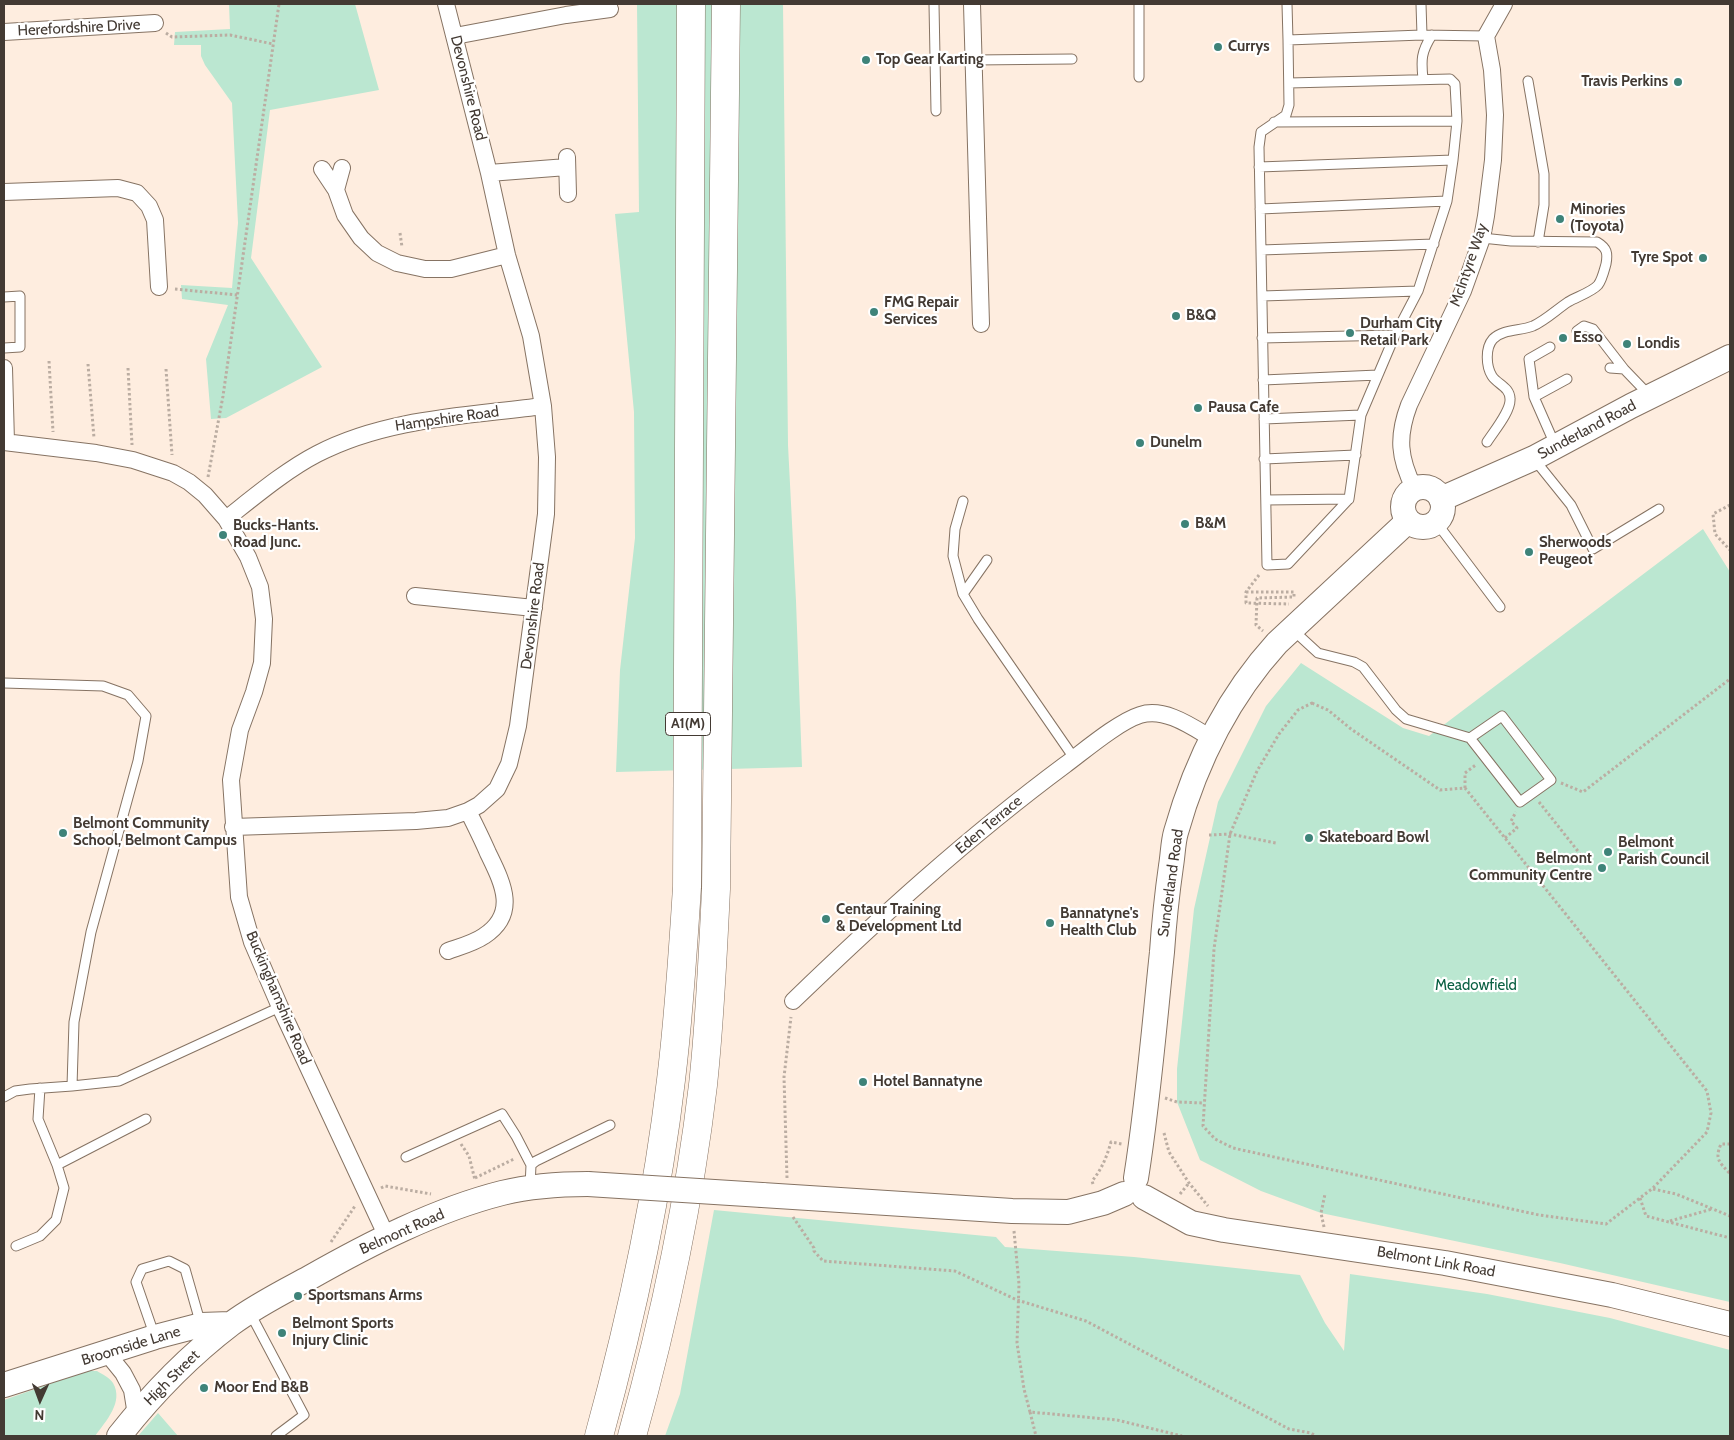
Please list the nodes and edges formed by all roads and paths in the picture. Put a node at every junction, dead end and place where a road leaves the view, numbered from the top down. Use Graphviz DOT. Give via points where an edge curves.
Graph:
graph roads {
  1 [pos="279,4"];
  2 [pos="446,4"];
  3 [pos="691,4"];
  4 [pos="726,4"];
  5 [pos="934,4"];
  6 [pos="972,4"];
  7 [pos="1139,4"];
  8 [pos="1287,4"];
  9 [pos="1421,4"];
  10 [pos="1504,4"];
  11 [pos="610,9"];
  12 [pos="155,23"];
  13 [pos="4,32"];
  14 [pos="1422,35"];
  15 [pos="1432,35"];
  16 [pos="455,36"];
  17 [pos="1486,36"];
  18 [pos="1288,40"];
  19 [pos="273,44"];
  20 [pos="974,60"];
  21 [pos="1072,60"];
  22 [pos="1139,77"];
  23 [pos="1423,79"];
  24 [pos="1528,81"];
  25 [pos="1289,83"];
  26 [pos="936,111"];
  27 [pos="1456,121"];
  28 [pos="1274,122"];
  29 [pos="1453,160"];
  30 [pos="342,168"];
  31 [pos="1259,168"];
  32 [pos="322,169"];
  33 [pos="489,172"];
  34 [pos="336,190"];
  35 [pos="4,192"];
  36 [pos="568,194"];
  37 [pos="1447,201"];
  38 [pos="1260,209"];
  39 [pos="1482,238"];
  40 [pos="1538,242"];
  41 [pos="1434,244"];
  42 [pos="1261,250"];
  43 [pos="507,256"];
  44 [pos="159,288"];
  45 [pos="1418,291"];
  46 [pos="237,295"];
  47 [pos="1262,296"];
  48 [pos="4,297"];
  49 [pos="981,324"];
  50 [pos="1577,331"];
  51 [pos="1395,335"];
  52 [pos="1262,338"];
  53 [pos="1550,346"];
  54 [pos="4,348"];
  55 [pos="1730,357"];
  56 [pos="49,361"];
  57 [pos="88,364"];
  58 [pos="4,368"];
  59 [pos="128,368"];
  60 [pos="1610,368"];
  61 [pos="166,369"];
  62 [pos="1624,369"];
  63 [pos="1378,375"];
  64 [pos="1567,378"];
  65 [pos="1263,380"];
  66 [pos="1650,396"];
  67 [pos="1534,397"];
  68 [pos="543,406"];
  69 [pos="1361,415"];
  70 [pos="1264,419"];
  71 [pos="5,442"];
  72 [pos="1487,442"];
  73 [pos="1556,447"];
  74 [pos="54,448"];
  75 [pos="96,453"];
  76 [pos="1356,455"];
  77 [pos="1534,458"];
  78 [pos="1264,459"];
  79 [pos="133,460"];
  80 [pos="173,473"];
  81 [pos="1414,488"];
  82 [pos="205,495"];
  83 [pos="1441,498"];
  84 [pos="1349,499"];
  85 [pos="1266,500"];
  86 [pos="963,501"];
  87 [pos="1730,506"];
  88 [pos="1659,509"];
  89 [pos="226,519"];
  90 [pos="1408,521"];
  91 [pos="1436,522"];
  92 [pos="1730,550"];
  93 [pos="987,560"];
  94 [pos="1267,565"];
  95 [pos="1246,592"];
  96 [pos="963,594"];
  97 [pos="415,596"];
  98 [pos="1257,603"];
  99 [pos="1500,607"];
  100 [pos="534,608"];
  101 [pos="1284,636"];
  102 [pos="1730,678"];
  103 [pos="4,683"];
  104 [pos="1211,738"];
  105 [pos="1470,738"];
  106 [pos="1485,757"];
  107 [pos="1074,758"];
  108 [pos="1552,780"];
  109 [pos="1465,788"];
  110 [pos="1532,794"];
  111 [pos="1520,802"];
  112 [pos="468,811"];
  113 [pos="233,827"];
  114 [pos="1230,834"];
  115 [pos="1209,836"];
  116 [pos="1505,838"];
  117 [pos="1276,843"];
  118 [pos="1581,855"];
  119 [pos="448,951"];
  120 [pos="793,1001"];
  121 [pos="280,1007"];
  122 [pos="72,1086"];
  123 [pos="40,1088"];
  124 [pos="4,1097"];
  125 [pos="1204,1103"];
  126 [pos="1164,1106"];
  127 [pos="146,1119"];
  128 [pos="610,1125"];
  129 [pos="1163,1129"];
  130 [pos="455,1135"];
  131 [pos="1730,1144"];
  132 [pos="525,1154"];
  133 [pos="406,1157"];
  134 [pos="56,1165"];
  135 [pos="1730,1174"];
  136 [pos="530,1176"];
  137 [pos="474,1187"];
  138 [pos="1653,1188"];
  139 [pos="1135,1190"];
  140 [pos="1325,1194"];
  141 [pos="367,1196"];
  142 [pos="439,1196"];
  143 [pos="791,1196"];
  144 [pos="1640,1198"];
  145 [pos="1713,1209"];
  146 [pos="1012,1211"];
  147 [pos="1730,1216"];
  148 [pos="1668,1222"];
  149 [pos="1224,1230"];
  150 [pos="387,1237"];
  151 [pos="1730,1238"];
  152 [pos="1328,1244"];
  153 [pos="16,1246"];
  154 [pos="329,1266"];
  155 [pos="1017,1300"];
  156 [pos="240,1318"];
  157 [pos="1730,1324"];
  158 [pos="201,1325"];
  159 [pos="155,1337"];
  160 [pos="106,1352"];
  161 [pos="4,1385"];
  162 [pos="1030,1412"];
  163 [pos="136,1415"];
  164 [pos="119,1436"];
  165 [pos="276,1436"];
  166 [pos="599,1436"];
  167 [pos="632,1436"];
  168 [pos="1036,1436"];
  169 [pos="1182,1436"];
  170 [pos="1316,1436"];
  1 -- 19 [label="path"];
  2 -- 16 [label="street, Devonshire Road"];
  3 -- 166 [label="highway, A1(M)" via="687,887 681,984 657,1176 618,1367"];
  4 -- 167 [label="highway, A1(M)" via="716,889 712,987 703,1085 672,1279"];
  5 -- 26 [label="lane"];
  6 -- 20 [label="street"];
  7 -- 22 [label="lane"];
  8 -- 18 [label="lane"];
  9 -- 14 [label="lane"];
  10 -- 17 [label="street"];
  11 -- 16 [label="street"];
  12 -- 13 [label="street, Herefordshire Drive"];
  12 -- 19 [label="path" via="172,37 230,35"];
  14 -- 15 [label="lane"];
  14 -- 18 [label="lane"];
  15 -- 17 [label="lane"];
  15 -- 23 [label="lane" via="1421,61"];
  16 -- 33 [label="street, Devonshire Road"];
  17 -- 39 [label="street, McIntyre Way" via="1495,115 1493,160"];
  18 -- 25 [label="lane"];
  19 -- 46 [label="path"];
  20 -- 21 [label="lane"];
  20 -- 49 [label="street"];
  23 -- 25 [label="lane"];
  23 -- 27 [label="lane" via="1450,79 1455,84"];
  24 -- 40 [label="lane" via="1544,174 1544,205"];
  25 -- 28 [label="lane" via="1290,105 1286,115"];
  27 -- 28 [label="lane"];
  27 -- 29 [label="lane"];
  28 -- 31 [label="lane" via="1261,132"];
  29 -- 31 [label="lane"];
  29 -- 37 [label="lane"];
  30 -- 34 [label="street"];
  31 -- 38 [label="lane"];
  32 -- 34 [label="street"];
  33 -- 36 [label="street" via="567,162"];
  33 -- 43 [label="street, Devonshire Road"];
  34 -- 43 [label="street" via="345,215 361,238 377,253 397,263 424,269 451,269"];
  35 -- 44 [label="street" via="118,188 137,193 149,206 155,220"];
  37 -- 38 [label="lane"];
  37 -- 41 [label="lane"];
  38 -- 42 [label="lane"];
  39 -- 40 [label="lane"];
  39 -- 81 [label="street, McIntyre Way" via="1463,291 1402,425 1404,464"];
  40 -- 72 [label="lane" via="1597,242 1604,246 1607,254 1604,269 1598,286 1552,315 1533,326 1494,338 1487,355 1489,365 1492,376 1508,391 1510,398 1509,408"];
  41 -- 42 [label="lane"];
  41 -- 45 [label="lane"];
  42 -- 47 [label="lane"];
  43 -- 68 [label="street, Devonshire Road" via="531,336"];
  44 -- 46 [label="path"];
  45 -- 47 [label="lane"];
  45 -- 51 [label="lane"];
  46 -- 82 [label="path"];
  47 -- 52 [label="lane"];
  48 -- 54 [label="lane" via="20,296 20,347"];
  50 -- 62 [label="lane" via="1584,326 1594,329"];
  51 -- 52 [label="lane"];
  51 -- 63 [label="lane"];
  52 -- 65 [label="lane"];
  53 -- 67 [label="lane" via="1529,359"];
  55 -- 66 [label="street, Sunderland Road"];
  56 -- 74 [label="path"];
  57 -- 75 [label="path"];
  58 -- 71 [label="street"];
  59 -- 79 [label="path"];
  60 -- 62 [label="lane"];
  61 -- 80 [label="path"];
  62 -- 66 [label="lane"];
  63 -- 65 [label="lane"];
  63 -- 69 [label="lane"];
  64 -- 67 [label="lane"];
  65 -- 70 [label="lane"];
  66 -- 73 [label="street, Sunderland Road"];
  67 -- 73 [label="lane"];
  68 -- 89 [label="street, Hampshire Road" via="403,424 354,437 316,455 268,486"];
  68 -- 100 [label="street, Devonshire Road" via="547,456 546,514"];
  69 -- 70 [label="lane"];
  69 -- 76 [label="lane"];
  70 -- 78 [label="lane"];
  71 -- 74 [label="street, Buckinghamshire Road"];
  73 -- 77 [label="street, Sunderland Road"];
  74 -- 75 [label="street, Buckinghamshire Road"];
  75 -- 79 [label="street, Buckinghamshire Road"];
  76 -- 78 [label="lane"];
  76 -- 84 [label="lane"];
  77 -- 83 [label="street, Sunderland Road"];
  77 -- 88 [label="lane" via="1571,505 1593,549"];
  78 -- 85 [label="lane"];
  79 -- 80 [label="street, Buckinghamshire Road"];
  80 -- 82 [label="street, Buckinghamshire Road"];
  81 -- 83 [label="street" via="1427,487"];
  81 -- 90 [label="street" via="1404,499 1402,507"];
  82 -- 89 [label="street, Buckinghamshire Road"];
  83 -- 91 [label="street" via="1442,511"];
  84 -- 85 [label="lane"];
  84 -- 94 [label="lane" via="1288,564"];
  85 -- 94 [label="lane"];
  86 -- 96 [label="lane" via="955,529 953,556"];
  87 -- 92 [label="path" via="1713,514 1715,534"];
  89 -- 113 [label="street, Buckinghamshire Road" via="260,587 264,619 262,664 240,730 231,780"];
  90 -- 91 [label="street" via="1422,527"];
  90 -- 101 [label="street, Sunderland Road"];
  91 -- 99 [label="lane"];
  93 -- 96 [label="lane"];
  94 -- 95 [label="path"];
  95 -- 98 [label="path" via="1246,603"];
  95 -- 98 [label="path" via="1294,592 1294,598 1257,598"];
  96 -- 107 [label="lane"];
  97 -- 100 [label="street"];
  98 -- 101 [label="path" via="1256,625"];
  100 -- 112 [label="street, Devonshire Road" via="518,726 509,764 497,789"];
  101 -- 104 [label="street, Sunderland Road" via="1245,683"];
  101 -- 105 [label="lane" via="1318,653 1363,667 1406,719"];
  102 -- 108 [label="path" via="1583,792"];
  103 -- 122 [label="lane" via="103,686 128,695 146,716 138,761 91,932 74,1022"];
  104 -- 107 [label="street, Eden Terrace" via="1172,717 1153,713 1140,715 1116,728"];
  104 -- 139 [label="street, Sunderland Road" via="1176,834"];
  105 -- 106 [label="lane"];
  105 -- 108 [label="lane" via="1502,716"];
  106 -- 109 [label="path" via="1465,773"];
  106 -- 111 [label="lane"];
  107 -- 120 [label="street, Eden Terrace" via="892,907"];
  108 -- 110 [label="lane"];
  109 -- 114 [label="path" via="1440,790 1328,710 1312,703 1298,710 1279,734 1257,771"];
  109 -- 116 [label="path"];
  110 -- 111 [label="lane"];
  110 -- 118 [label="path"];
  111 -- 116 [label="path" via="1511,821 1517,828"];
  112 -- 113 [label="street, Devonshire Road" via="448,818 416,821"];
  112 -- 119 [label="street" via="503,884 505,902 503,914 484,937"];
  113 -- 121 [label="street, Buckinghamshire Road" via="239,897 252,942"];
  114 -- 115 [label="path"];
  114 -- 117 [label="path"];
  114 -- 125 [label="path" via="1214,949"];
  116 -- 138 [label="path" via="1707,1091 1711,1113 1707,1132"];
  120 -- 143 [label="path" via="784,1077"];
  121 -- 122 [label="lane" via="120,1081"];
  121 -- 141 [label="street, Buckinghamshire Road"];
  122 -- 123 [label="lane"];
  123 -- 124 [label="lane"];
  123 -- 134 [label="lane" via="38,1119"];
  125 -- 126 [label="path" via="1164,1098"];
  125 -- 144 [label="path" via="1203,1126 1215,1139 1232,1148 1539,1215 1606,1224"];
  127 -- 134 [label="lane"];
  128 -- 136 [label="lane" via="536,1161"];
  129 -- 149 [label="path" via="1169,1152"];
  130 -- 132 [label="lane" via="502,1114"];
  130 -- 133 [label="lane"];
  130 -- 137 [label="path" via="469,1156"];
  131 -- 135 [label="path" via="1721,1144 1717,1153 1720,1163"];
  132 -- 136 [label="lane"];
  132 -- 137 [label="path"];
  134 -- 153 [label="lane" via="64,1188 56,1220 40,1236"];
  136 -- 137 [label="street, Belmont Road"];
  136 -- 143 [label="street, Belmont Road, bridge" via="556,1184"];
  137 -- 150 [label="street, Belmont Road" via="434,1216"];
  138 -- 144 [label="path"];
  138 -- 145 [label="path"];
  139 -- 146 [label="street, Belmont Road" via="1068,1212"];
  139 -- 149 [label="street, Belmont Link Road" via="1191,1223"];
  140 -- 152 [label="path" via="1321,1213"];
  141 -- 142 [label="path" via="385,1186"];
  141 -- 150 [label="street, Buckinghamshire Road"];
  141 -- 154 [label="path" via="360,1199 324,1253"];
  143 -- 146 [label="street, Belmont Road"];
  143 -- 155 [label="path" via="793,1218 823,1261 955,1271"];
  144 -- 148 [label="path" via="1646,1216"];
  145 -- 147 [label="path"];
  145 -- 148 [label="path"];
  146 -- 155 [label="path" via="1019,1284"];
  148 -- 151 [label="path"];
  149 -- 152 [label="street, Belmont Link Road"];
  150 -- 154 [label="street, Belmont Road"];
  152 -- 157 [label="street, Belmont Link Road" via="1612,1295"];
  154 -- 156 [label="street, Belmont Road"];
  155 -- 162 [label="path" via="1017,1343"];
  155 -- 170 [label="path" via="1086,1321 1289,1429"];
  156 -- 158 [label="street, Broomside Lane"];
  156 -- 163 [label="street, High Street" via="179,1368"];
  156 -- 165 [label="lane" via="304,1415"];
  158 -- 159 [label="street, Broomside Lane"];
  158 -- 159 [label="lane" via="186,1269 170,1260 142,1269 136,1282"];
  159 -- 160 [label="street, Broomside Lane"];
  160 -- 161 [label="street, Broomside Lane"];
  160 -- 163 [label="street" via="132,1390"];
  162 -- 168 [label="path"];
  162 -- 169 [label="path" via="1117,1420"];
  163 -- 164 [label="street, High Street"];
}
